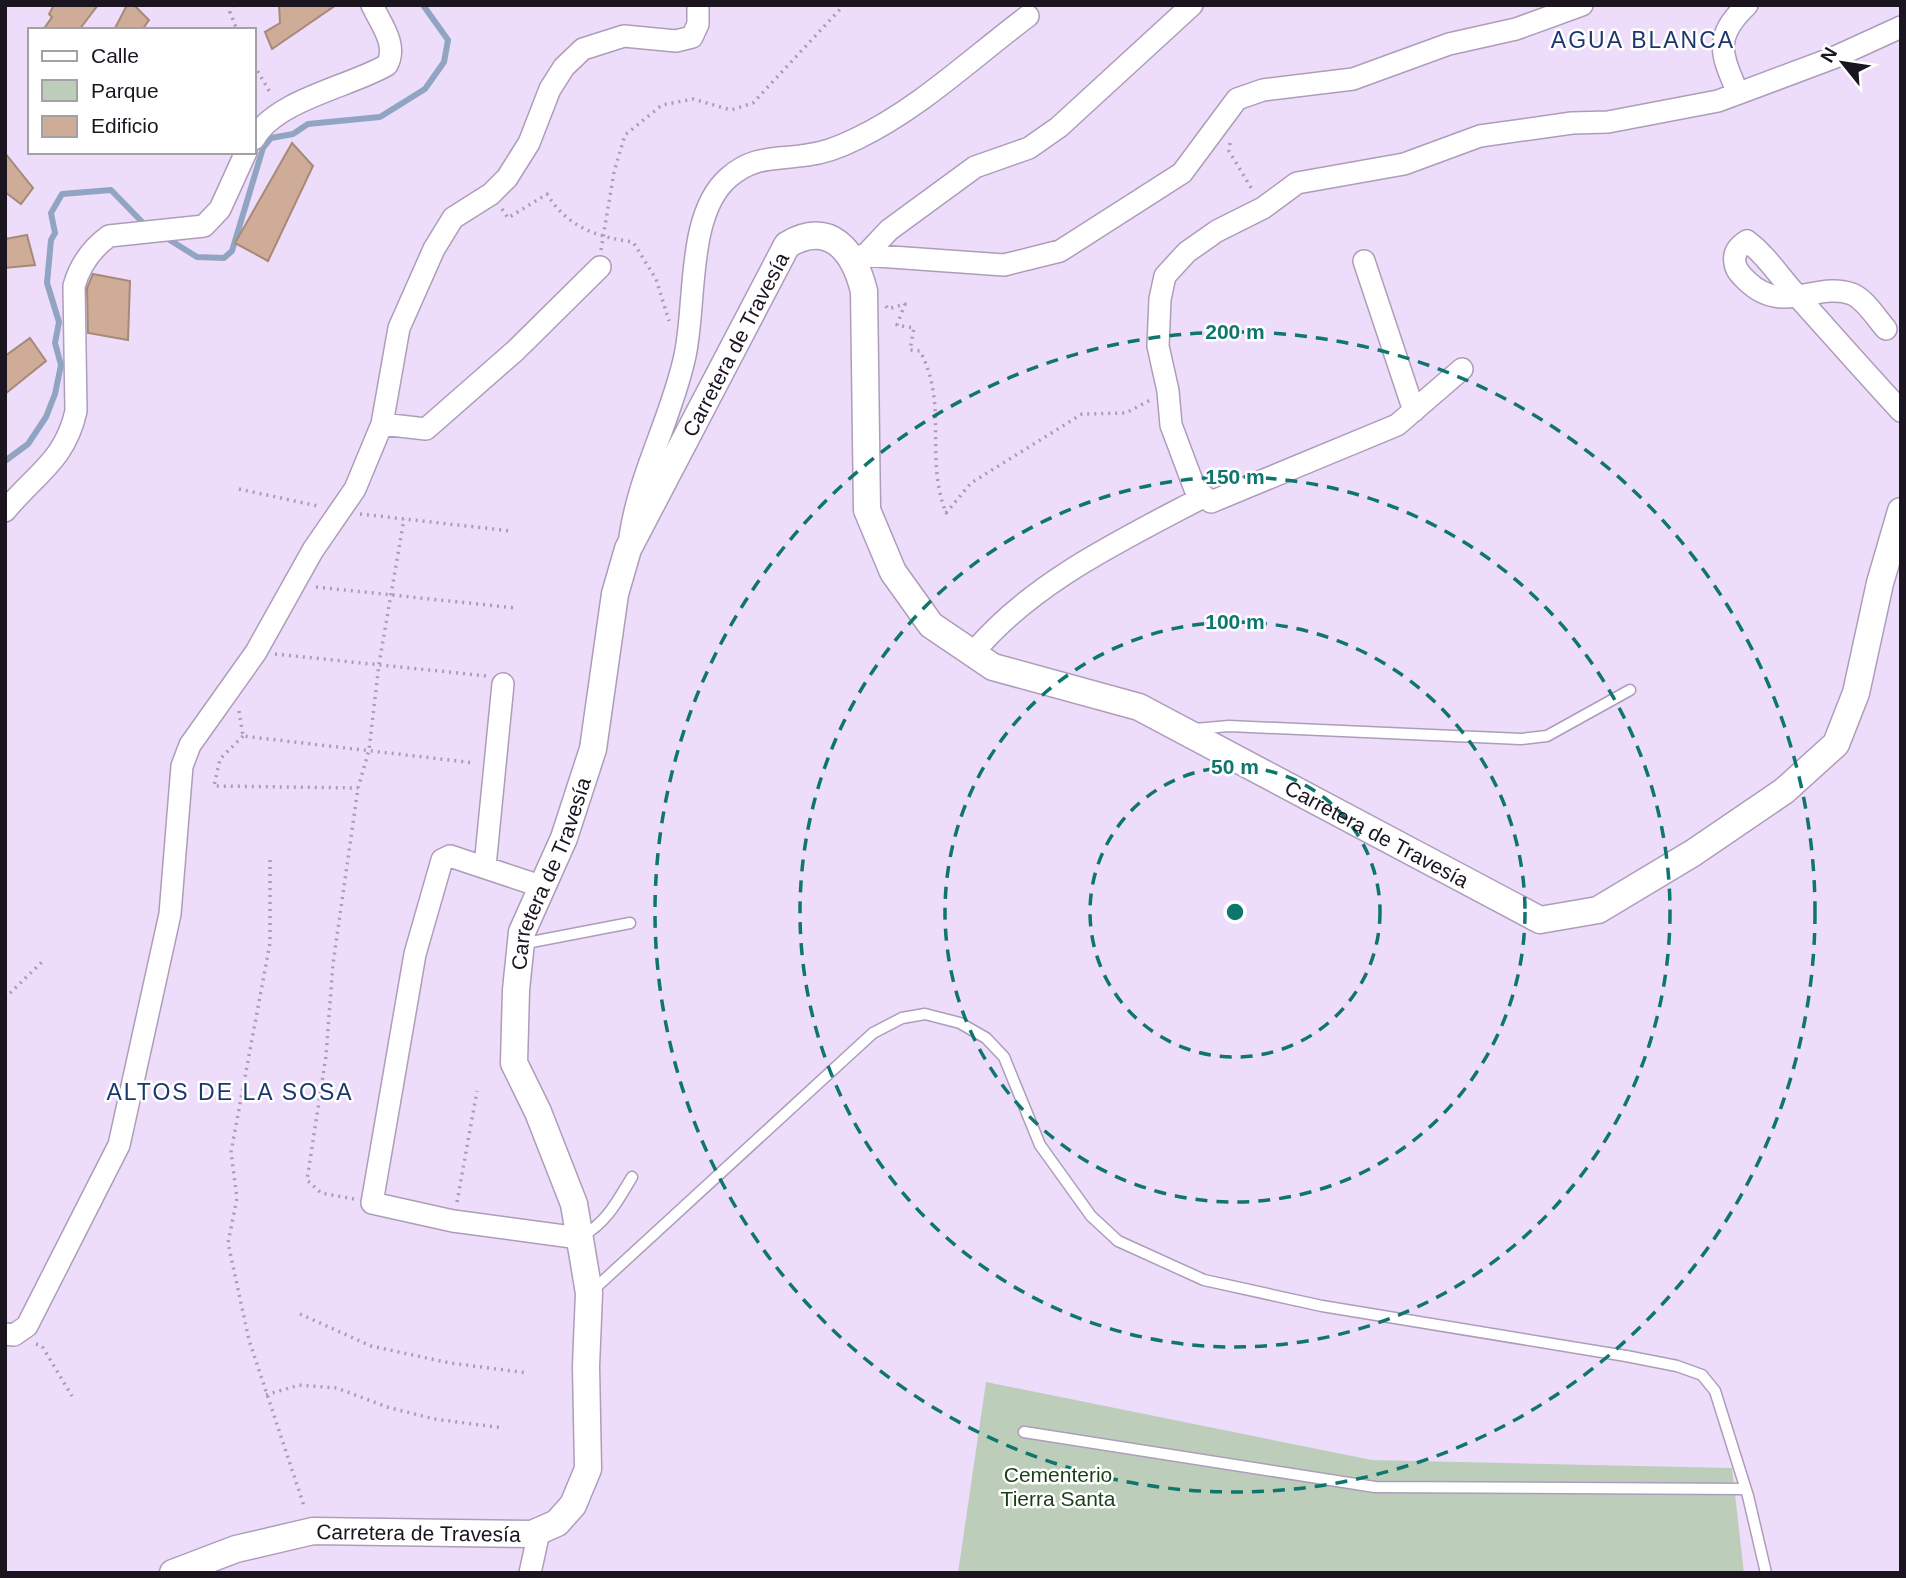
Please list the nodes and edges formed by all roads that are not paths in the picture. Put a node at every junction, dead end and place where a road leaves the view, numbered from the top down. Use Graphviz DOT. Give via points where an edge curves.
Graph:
graph roads {
  1 [pos="372,5"];
  2 [pos="698,5"];
  3 [pos="1192,5"];
  4 [pos="1582,5"];
  5 [pos="1747,5"];
  6 [pos="1028,16"];
  7 [pos="1901,27"];
  8 [pos="1738,93"];
  9 [pos="256,134"];
  10 [pos="245,154"];
  11 [pos="1364,261"];
  12 [pos="600,267"];
  13 [pos="861,271"];
  14 [pos="1886,329"];
  15 [pos="1462,369"];
  16 [pos="1414,411"];
  17 [pos="1901,411"];
  18 [pos="382,424"];
  19 [pos="1203,497"];
  20 [pos="5,511"];
  21 [pos="1901,511"];
  22 [pos="628,549"];
  23 [pos="973,653"];
  24 [pos="503,684"];
  25 [pos="1630,690"];
  26 [pos="1182,730"];
  27 [pos="485,866"];
  28 [pos="540,886"];
  29 [pos="630,923"];
  30 [pos="521,944"];
  31 [pos="632,1177"];
  32 [pos="579,1238"];
  33 [pos="589,1293"];
  34 [pos="10,1335"];
  35 [pos="1024,1432"];
  36 [pos="1745,1489"];
  37 [pos="535,1538"];
  38 [pos="173,1573"];
  39 [pos="530,1573"];
  40 [pos="544,1573"];
  41 [pos="1766,1573"];
  1 -- 9 [label="street" via="391,45 387,65 281,111"];
  2 -- 18 [label="street" via="698,24 691,37 676,41 624,36 583,49 564,66 529,143 507,178 453,218 434,249 399,328"];
  3 -- 13 [label="street" via="1059,127 1029,148 975,167 889,230"];
  4 -- 13 [label="street" via="1516,29 1448,44 1353,79 1263,90 1237,100 1182,173 1060,251 1004,265"];
  5 -- 8 [label="street" via="1729,22 1722,40 1726,66"];
  6 -- 22 [label="street" via="903,113 860,137 831,151 776,156 742,166 725,180 705,215 685,358 635,502"];
  7 -- 8 [label="street"];
  8 -- 19 [label="street" via="1608,122 1480,136 1404,164 1297,183 1187,252 1165,276 1158,346 1171,425 1195,489"];
  10 -- 20 [label="street" via="220,209 204,226 116,234 97,245 79,268 74,286 76,411 72,430 49,468"];
  11 -- 16 [label="street"];
  12 -- 18 [label="street" via="515,351 426,429"];
  13 -- 22 [label="street, Carretera de Travesía" via="833,240 815,235 787,245"];
  13 -- 23 [label="street, Carretera de Travesía" via="867,510 893,572 931,625"];
  14 -- 17 [label="street" via="1852,294 1799,298"];
  15 -- 16 [label="street"];
  16 -- 19 [label="street" via="1371,439 1211,502"];
  18 -- 34 [label="street" via="355,489 293,584 256,652 190,745 182,766 170,914 119,1145 27,1326"];
  19 -- 23 [label="street" via="1045,588 994,626"];
  21 -- 26 [label="street, Carretera de Travesía" via="1856,693 1836,744 1784,791 1598,911 1540,920"];
  22 -- 28 [label="street, Carretera de Travesía" via="615,594 593,749 564,838"];
  23 -- 26 [label="street, Carretera de Travesía" via="993,667 1139,708"];
  24 -- 27 [label="street"];
  25 -- 26 [label="lane" via="1547,736 1521,739 1229,726"];
  27 -- 28 [label="street"];
  27 -- 32 [label="street" via="450,856 438,869 415,954 372,1203 453,1222"];
  28 -- 30 [label="street, Carretera de Travesía"];
  29 -- 30 [label="lane"];
  30 -- 32 [label="street, Carretera de Travesía" via="514,1063 574,1204"];
  31 -- 32 [label="lane" via="600,1226"];
  32 -- 33 [label="street, Carretera de Travesía"];
  33 -- 36 [label="lane" via="873,1032 902,1018 925,1014 960,1023 986,1038 1004,1057 1040,1144 1091,1216 1118,1241 1204,1280 1322,1306 1639,1358 1702,1375 1716,1391"];
  33 -- 37 [label="street, Carretera de Travesía" via="588,1469 573,1505"];
  35 -- 36 [label="lane" via="1374,1487"];
  36 -- 41 [label="lane"];
  37 -- 38 [label="street, Carretera de Travesía" via="313,1531 236,1549"];
  37 -- 39 [label="street"];
  37 -- 40 [label="street"];
}
